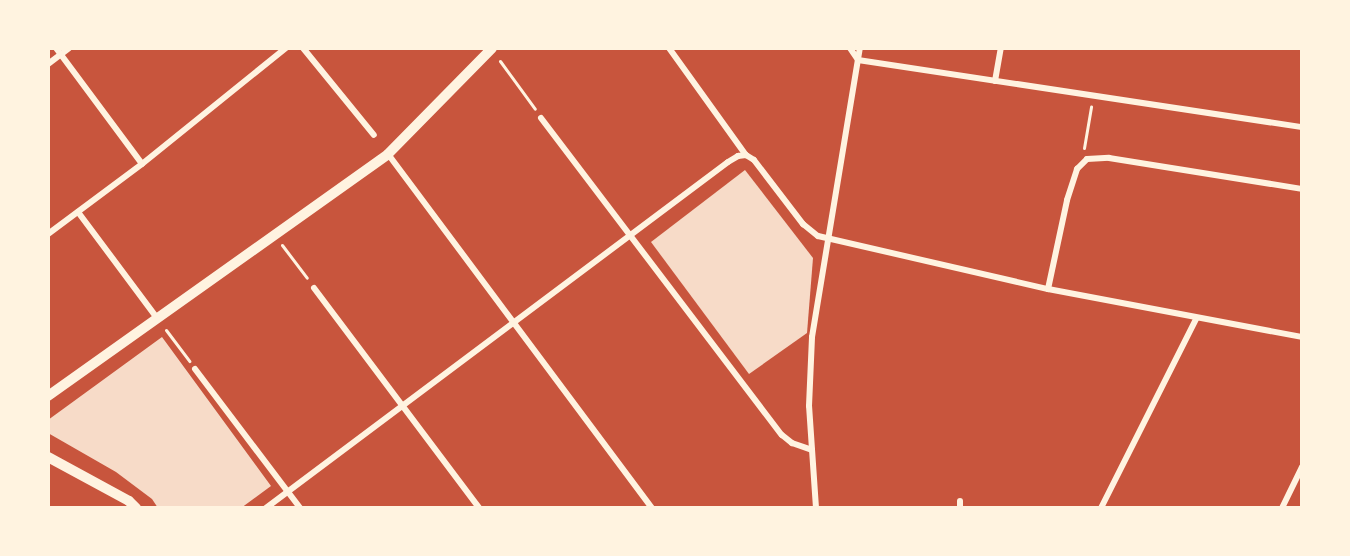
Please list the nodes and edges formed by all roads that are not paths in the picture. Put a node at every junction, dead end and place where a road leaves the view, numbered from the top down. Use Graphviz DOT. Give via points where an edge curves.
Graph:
graph roads {
  1 [pos="56,48"];
  2 [pos="69,48"];
  3 [pos="286,48"];
  4 [pos="303,48"];
  5 [pos="669,48"];
  6 [pos="850,48"];
  7 [pos="860,48"];
  8 [pos="1001,48"];
  9 [pos="492,49"];
  10 [pos="61,55"];
  11 [pos="858,60"];
  12 [pos="48,64"];
  13 [pos="995,81"];
  14 [pos="541,118"];
  15 [pos="1302,127"];
  16 [pos="374,135"];
  17 [pos="388,154"];
  18 [pos="746,155"];
  19 [pos="142,164"];
  20 [pos="1302,189"];
  21 [pos="78,212"];
  22 [pos="48,234"];
  23 [pos="630,235"];
  24 [pos="828,239"];
  25 [pos="314,288"];
  26 [pos="1048,289"];
  27 [pos="157,318"];
  28 [pos="1196,319"];
  29 [pos="513,323"];
  30 [pos="1302,337"];
  31 [pos="195,369"];
  32 [pos="48,396"];
  33 [pos="402,406"];
  34 [pos="812,450"];
  35 [pos="48,457"];
  36 [pos="1302,467"];
  37 [pos="1300,474"];
  38 [pos="288,492"];
  39 [pos="136,508"];
  40 [pos="266,508"];
  41 [pos="300,508"];
  42 [pos="479,508"];
  43 [pos="652,508"];
  44 [pos="816,508"];
  45 [pos="1101,508"];
  46 [pos="1282,508"];
  1 -- 10 [label="street"];
  2 -- 10 [label="street"];
  3 -- 19 [label="street"];
  4 -- 16 [label="street"];
  5 -- 18 [label="street"];
  6 -- 11 [label="street"];
  7 -- 11 [label="street"];
  8 -- 13 [label="street"];
  9 -- 17 [label="street"];
  10 -- 12 [label="street"];
  10 -- 19 [label="street"];
  11 -- 13 [label="street"];
  11 -- 24 [label="street"];
  13 -- 15 [label="street"];
  14 -- 23 [label="street"];
  17 -- 27 [label="street"];
  17 -- 29 [label="street"];
  18 -- 23 [label="street" via="728,162"];
  18 -- 24 [label="street" via="810,231"];
  19 -- 21 [label="street"];
  20 -- 26 [label="street" via="1109,158 1087,159 1080,165 1067,200"];
  21 -- 22 [label="street"];
  21 -- 27 [label="street"];
  23 -- 29 [label="street"];
  23 -- 34 [label="street" via="782,435"];
  24 -- 26 [label="street"];
  24 -- 34 [label="street" via="811,348"];
  25 -- 33 [label="street"];
  26 -- 28 [label="street"];
  27 -- 32 [label="street"];
  28 -- 30 [label="street"];
  28 -- 45 [label="street"];
  29 -- 33 [label="street"];
  29 -- 43 [label="street"];
  31 -- 38 [label="street"];
  33 -- 38 [label="street"];
  33 -- 42 [label="street"];
  34 -- 44 [label="street"];
  35 -- 39 [label="street"];
  36 -- 37 [label="street"];
  37 -- 46 [label="street"];
  38 -- 40 [label="street"];
  38 -- 41 [label="street"];
}
